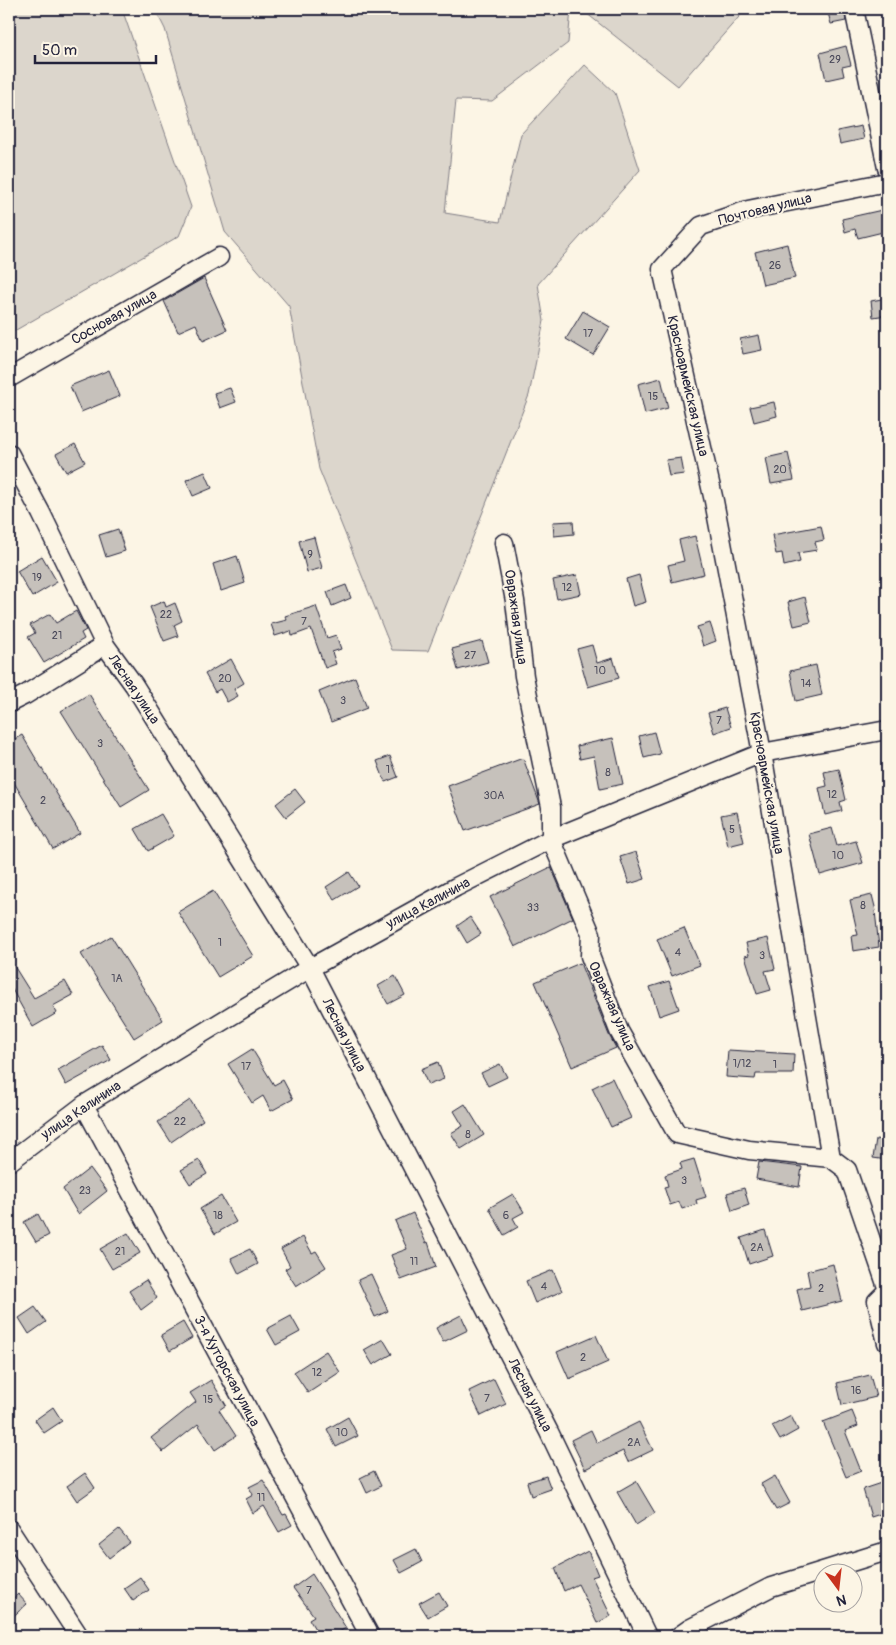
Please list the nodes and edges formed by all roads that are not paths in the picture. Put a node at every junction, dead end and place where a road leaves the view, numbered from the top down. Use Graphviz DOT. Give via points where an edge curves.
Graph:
graph roads {
  1 [pos="854,9"];
  2 [pos="887,168"];
  3 [pos="887,182"];
  4 [pos="219,257"];
  5 [pos="662,269"];
  6 [pos="9,378"];
  7 [pos="9,452"];
  8 [pos="504,543"];
  9 [pos="104,645"];
  10 [pos="9,703"];
  11 [pos="887,730"];
  12 [pos="762,753"];
  13 [pos="551,839"];
  14 [pos="310,968"];
  15 [pos="84,1105"];
  16 [pos="831,1158"];
  17 [pos="9,1162"];
  18 [pos="887,1287"];
  19 [pos="887,1291"];
  20 [pos="887,1343"];
  21 [pos="9,1529"];
  22 [pos="887,1551"];
  23 [pos="79,1636"];
  24 [pos="370,1636"];
  25 [pos="647,1636"];
  26 [pos="680,1636"];
  1 -- 2 [label="street"];
  3 -- 5 [label="street, Почтовая улица" via="748,210 701,226"];
  4 -- 6 [label="street, Сосновая улица"];
  5 -- 12 [label="street, Красноармейская улица" via="714,501"];
  7 -- 9 [label="street, Лесная улица"];
  8 -- 13 [label="street, Овражная улица" via="524,676 551,807"];
  9 -- 10 [label="street"];
  9 -- 14 [label="street, Лесная улица" via="134,685"];
  11 -- 12 [label="street, улица Калинина"];
  12 -- 13 [label="street, улица Калинина"];
  12 -- 16 [label="street, Красноармейская улица"];
  13 -- 14 [label="street, улица Калинина" via="456,887"];
  13 -- 16 [label="street, Овражная улица" via="591,934 590,956 619,1031 677,1134 749,1150"];
  14 -- 15 [label="street, улица Калинина"];
  14 -- 25 [label="street, Лесная улица" via="549,1432"];
  15 -- 17 [label="street, улица Калинина"];
  15 -- 24 [label="street, 3-я Хуторская улица"];
  16 -- 18 [label="street" via="847,1170"];
  19 -- 20 [label="street" via="877,1301"];
  21 -- 23 [label="street"];
  22 -- 26 [label="street" via="771,1586"];
}
